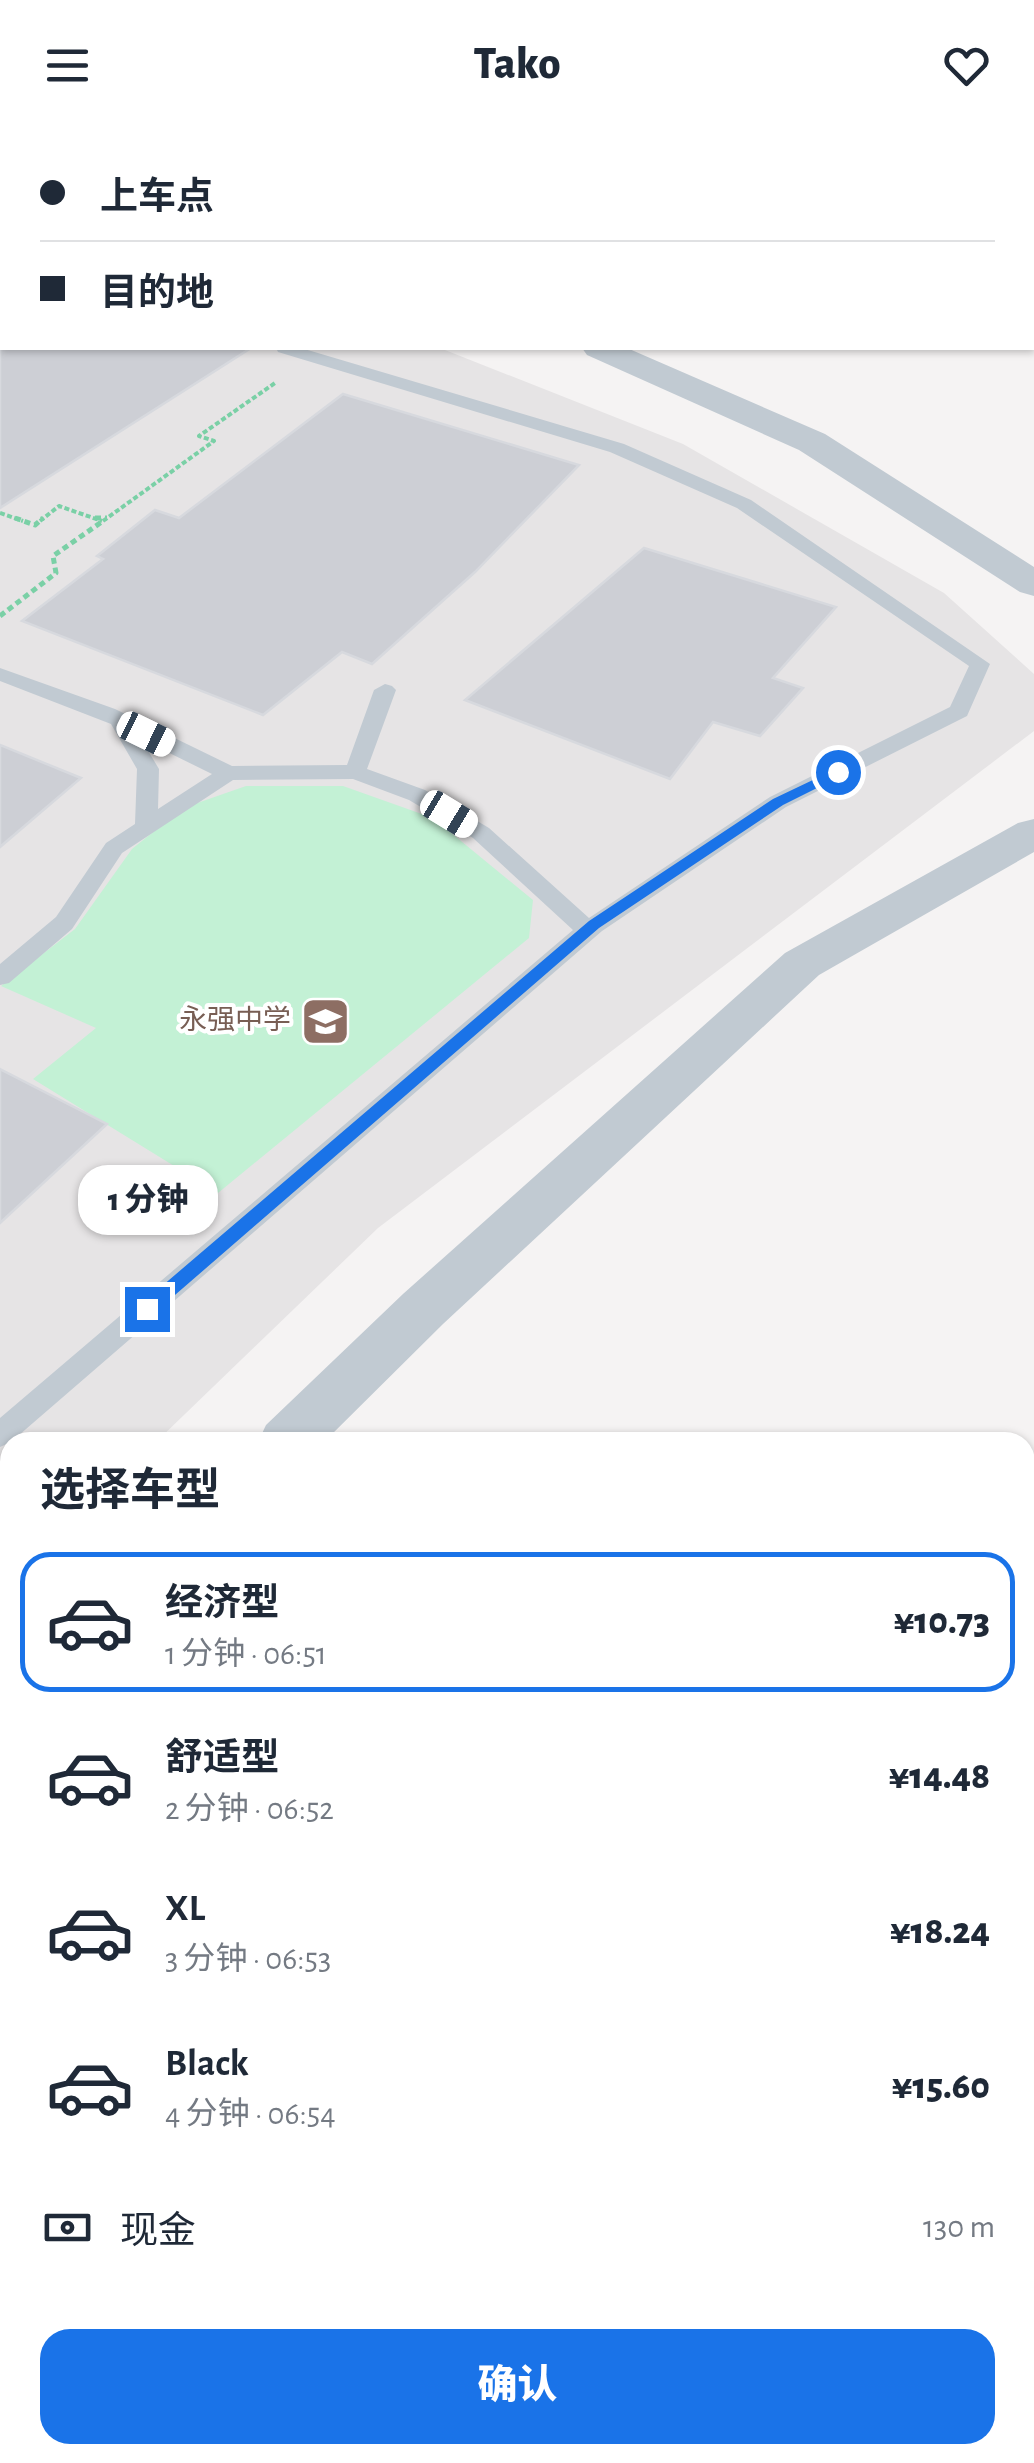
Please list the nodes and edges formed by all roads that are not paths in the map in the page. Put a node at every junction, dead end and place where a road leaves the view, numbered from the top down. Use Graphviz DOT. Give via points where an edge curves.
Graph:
graph roads {
  1 [pos="291,350"];
  2 [pos="604,350"];
  3 [pos="1034,584"];
  4 [pos="0,674"];
  5 [pos="385,690"];
  6 [pos="120,720"];
  7 [pos="356,772"];
  8 [pos="228,773"];
  9 [pos="146,825"];
  10 [pos="1034,833"];
  11 [pos="588,930"];
  12 [pos="0,976"];
  13 [pos="5,1432"];
  14 [pos="297,1432"];
  1 -- 11 [label="lane" via="617,448 744,504 980,664 959,710 778,802"];
  2 -- 3 [label="street" via="812,442"];
  4 -- 6 [label="lane"];
  5 -- 7 [label="lane"];
  6 -- 8 [label="lane"];
  6 -- 9 [label="lane" via="148,769"];
  7 -- 8 [label="lane"];
  7 -- 11 [label="lane" via="417,795 481,833"];
  8 -- 9 [label="lane"];
  9 -- 12 [label="lane" via="114,848 64,922"];
  10 -- 14 [label="street" via="802,964"];
  11 -- 13 [label="lane"];
}
